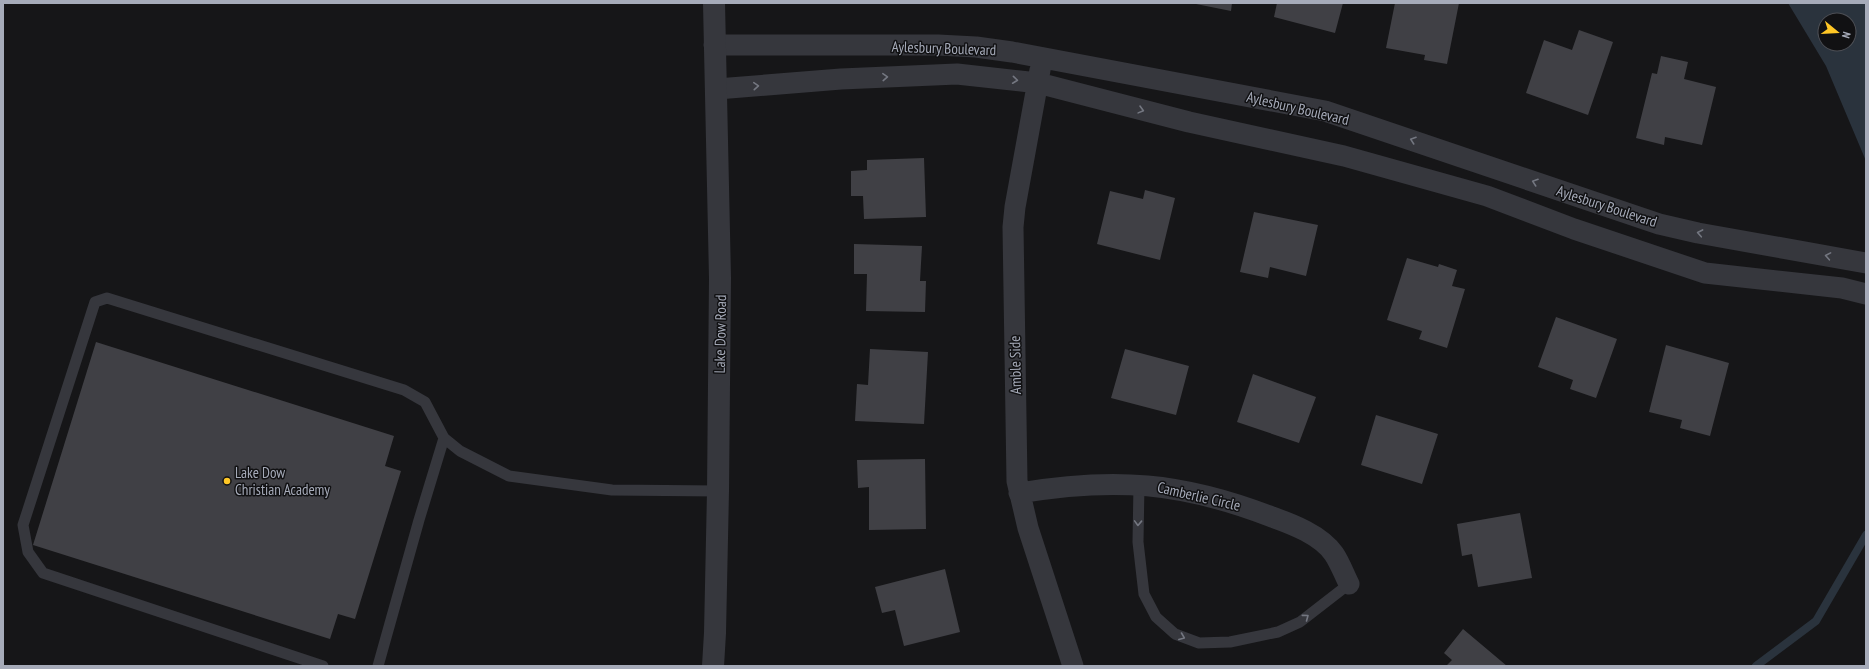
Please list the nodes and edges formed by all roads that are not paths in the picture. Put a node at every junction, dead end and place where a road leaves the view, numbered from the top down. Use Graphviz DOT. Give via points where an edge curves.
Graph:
graph roads {
  1 [pos="714,3"];
  2 [pos="714,45"];
  3 [pos="1043,58"];
  4 [pos="1038,82"];
  5 [pos="717,89"];
  6 [pos="1866,263"];
  7 [pos="1866,294"];
  8 [pos="444,438"];
  9 [pos="1139,484"];
  10 [pos="718,491"];
  11 [pos="1019,493"];
  12 [pos="1348,584"];
  13 [pos="323,666"];
  14 [pos="378,666"];
  15 [pos="713,666"];
  16 [pos="1074,666"];
  1 -- 2 [label="street, Lake Dow Road"];
  2 -- 3 [label="street, Aylesbury Boulevard" via="938,45 989,48"];
  2 -- 5 [label="street, Lake Dow Road"];
  3 -- 4 [label="street, Amble Side"];
  6 -- 3 [label="street, Aylesbury Boulevard, one-way" via="1659,224 1325,111"];
  5 -- 4 [label="street, Aylesbury Boulevard, one-way" via="841,79 957,74"];
  4 -- 7 [label="street, Aylesbury Boulevard, one-way" via="1189,122 1344,156 1487,196 1574,229 1705,273 1842,288"];
  4 -- 11 [label="street, Amble Side" via="1013,227 1016,453"];
  5 -- 10 [label="street, Lake Dow Road" via="720,278"];
  8 -- 10 [label="lane" via="460,451 509,476 612,490"];
  8 -- 13 [label="lane" via="425,402 404,390 107,298 95,302 23,525 28,552 43,573"];
  8 -- 14 [label="lane"];
  9 -- 11 [label="street, Camberlie Circle" via="1070,486"];
  9 -- 12 [label="street, Camberlie Circle" via="1185,490 1219,498 1293,525 1327,546 1334,554"];
  9 -- 12 [label="lane, one-way" via="1138,542 1144,594 1156,617 1175,634 1199,643 1230,642 1278,632 1300,622"];
  10 -- 15 [label="street, Lake Dow Road" via="716,633"];
  11 -- 16 [label="street, Amble Side" via="1028,528"];
}
